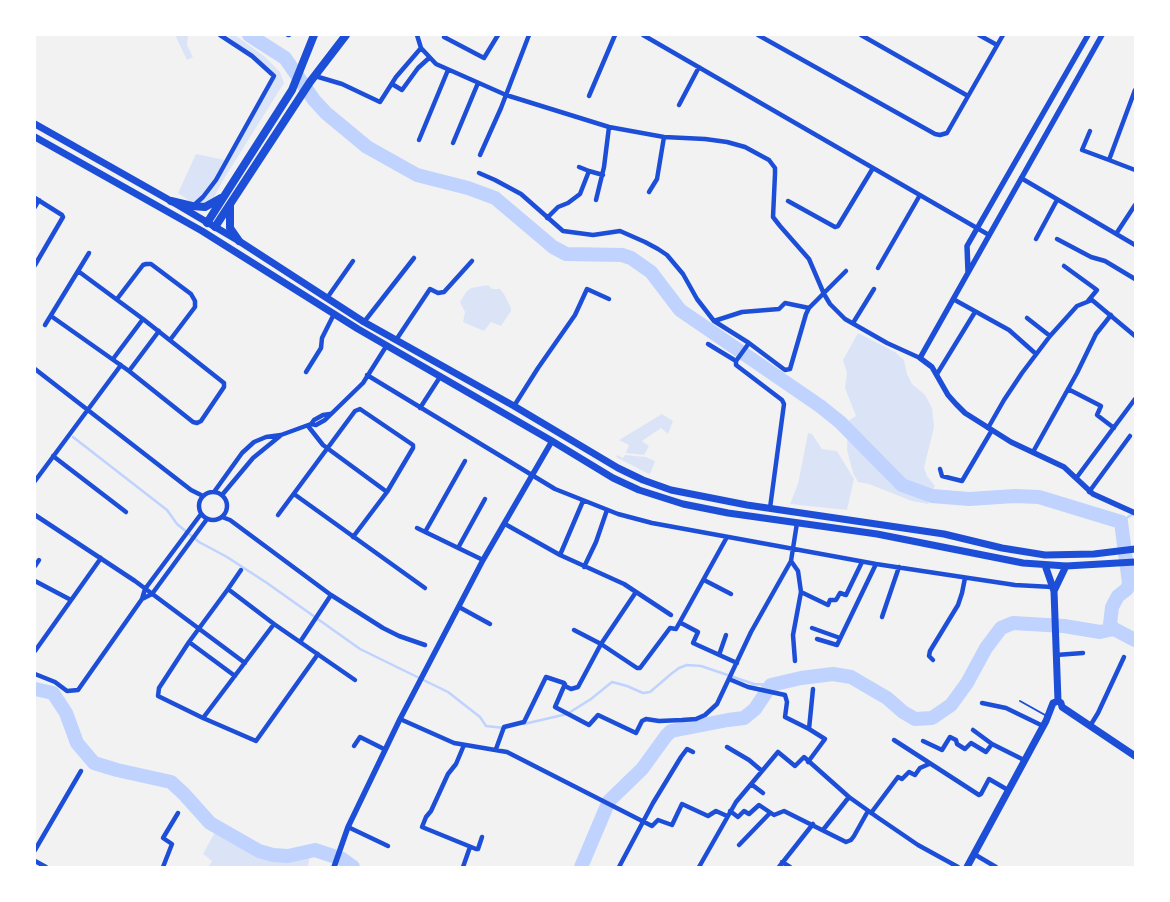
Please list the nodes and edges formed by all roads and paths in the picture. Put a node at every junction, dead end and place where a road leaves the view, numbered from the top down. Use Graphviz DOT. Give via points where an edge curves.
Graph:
graph roads {
  1 [pos="220,35"];
  2 [pos="314,35"];
  3 [pos="346,35"];
  4 [pos="417,35"];
  5 [pos="498,35"];
  6 [pos="529,35"];
  7 [pos="615,35"];
  8 [pos="643,35"];
  9 [pos="861,35"];
  10 [pos="979,35"];
  11 [pos="1003,35"];
  12 [pos="1088,35"];
  13 [pos="1102,35"];
  14 [pos="761,36"];
  15 [pos="444,37"];
  16 [pos="997,45"];
  17 [pos="421,48"];
  18 [pos="429,58"];
  19 [pos="699,67"];
  20 [pos="448,70"];
  21 [pos="312,79"];
  22 [pos="478,83"];
  23 [pos="392,84"];
  24 [pos="1135,90"];
  25 [pos="506,95"];
  26 [pos="589,96"];
  27 [pos="968,96"];
  28 [pos="678,105"];
  29 [pos="35,124"];
  30 [pos="609,127"];
  31 [pos="1090,131"];
  32 [pos="35,137"];
  33 [pos="664,137"];
  34 [pos="418,140"];
  35 [pos="453,143"];
  36 [pos="480,155"];
  37 [pos="1109,160"];
  38 [pos="579,167"];
  39 [pos="873,168"];
  40 [pos="1135,170"];
  41 [pos="591,171"];
  42 [pos="479,173"];
  43 [pos="601,174"];
  44 [pos="1021,178"];
  45 [pos="649,192"];
  46 [pos="920,195"];
  47 [pos="223,197"];
  48 [pos="37,199"];
  49 [pos="596,200"];
  50 [pos="788,200"];
  51 [pos="1057,200"];
  52 [pos="170,201"];
  53 [pos="231,202"];
  54 [pos="1135,205"];
  55 [pos="192,206"];
  56 [pos="35,207"];
  57 [pos="547,218"];
  58 [pos="207,223"];
  59 [pos="215,228"];
  60 [pos="977,228"];
  61 [pos="202,231"];
  62 [pos="1116,234"];
  63 [pos="989,235"];
  64 [pos="210,236"];
  65 [pos="1036,239"];
  66 [pos="1057,239"];
  67 [pos="239,241"];
  68 [pos="1135,245"];
  69 [pos="88,253"];
  70 [pos="414,258"];
  71 [pos="354,261"];
  72 [pos="472,261"];
  73 [pos="35,264"];
  74 [pos="1064,266"];
  75 [pos="878,268"];
  76 [pos="78,271"];
  77 [pos="846,271"];
  78 [pos="968,272"];
  79 [pos="1135,279"];
  80 [pos="874,289"];
  81 [pos="824,294"];
  82 [pos="328,298"];
  83 [pos="117,299"];
  84 [pos="609,299"];
  85 [pos="953,299"];
  86 [pos="1090,301"];
  87 [pos="339,305"];
  88 [pos="809,308"];
  89 [pos="975,312"];
  90 [pos="334,314"];
  91 [pos="1111,315"];
  92 [pos="52,316"];
  93 [pos="1027,318"];
  94 [pos="142,319"];
  95 [pos="364,322"];
  96 [pos="715,322"];
  97 [pos="853,324"];
  98 [pos="45,326"];
  99 [pos="159,332"];
  100 [pos="1050,336"];
  101 [pos="1135,336"];
  102 [pos="170,340"];
  103 [pos="396,340"];
  104 [pos="748,343"];
  105 [pos="708,344"];
  106 [pos="386,345"];
  107 [pos="1036,354"];
  108 [pos="920,358"];
  109 [pos="113,359"];
  110 [pos="737,360"];
  111 [pos="121,365"];
  112 [pos="35,369"];
  113 [pos="129,371"];
  114 [pos="306,372"];
  115 [pos="936,374"];
  116 [pos="367,376"];
  117 [pos="440,377"];
  118 [pos="1068,389"];
  119 [pos="1135,399"];
  120 [pos="514,406"];
  121 [pos="420,408"];
  122 [pos="88,409"];
  123 [pos="312,424"];
  124 [pos="1114,428"];
  125 [pos="990,429"];
  126 [pos="281,435"];
  127 [pos="1130,436"];
  128 [pos="552,441"];
  129 [pos="328,449"];
  130 [pos="1033,452"];
  131 [pos="53,456"];
  132 [pos="466,461"];
  133 [pos="940,469"];
  134 [pos="532,476"];
  135 [pos="1076,477"];
  136 [pos="35,480"];
  137 [pos="214,492"];
  138 [pos="387,492"];
  139 [pos="1089,492"];
  140 [pos="294,494"];
  141 [pos="222,495"];
  142 [pos="201,498"];
  143 [pos="485,499"];
  144 [pos="583,501"];
  145 [pos="729,502"];
  146 [pos="747,505"];
  147 [pos="770,508"];
  148 [pos="608,510"];
  149 [pos="126,512"];
  150 [pos="1133,512"];
  151 [pos="728,513"];
  152 [pos="201,514"];
  153 [pos="35,515"];
  154 [pos="224,515"];
  155 [pos="278,516"];
  156 [pos="746,516"];
  157 [pos="207,519"];
  158 [pos="797,523"];
  159 [pos="505,524"];
  160 [pos="417,528"];
  161 [pos="424,532"];
  162 [pos="727,537"];
  163 [pos="352,538"];
  164 [pos="458,548"];
  165 [pos="793,548"];
  166 [pos="1135,550"];
  167 [pos="560,555"];
  168 [pos="101,558"];
  169 [pos="39,560"];
  170 [pos="483,560"];
  171 [pos="791,561"];
  172 [pos="862,562"];
  173 [pos="1135,562"];
  174 [pos="876,564"];
  175 [pos="1045,565"];
  176 [pos="35,566"];
  177 [pos="1066,566"];
  178 [pos="584,567"];
  179 [pos="899,567"];
  180 [pos="240,570"];
  181 [pos="964,578"];
  182 [pos="35,580"];
  183 [pos="704,580"];
  184 [pos="228,588"];
  185 [pos="425,588"];
  186 [pos="145,589"];
  187 [pos="1053,589"];
  188 [pos="636,592"];
  189 [pos="801,592"];
  190 [pos="152,594"];
  191 [pos="731,594"];
  192 [pos="331,595"];
  193 [pos="142,598"];
  194 [pos="71,600"];
  195 [pos="459,607"];
  196 [pos="670,615"];
  197 [pos="882,617"];
  198 [pos="681,623"];
  199 [pos="274,624"];
  200 [pos="490,624"];
  201 [pos="812,628"];
  202 [pos="199,629"];
  203 [pos="574,630"];
  204 [pos="726,635"];
  205 [pos="840,638"];
  206 [pos="817,639"];
  207 [pos="188,642"];
  208 [pos="300,642"];
  209 [pos="600,644"];
  210 [pos="425,645"];
  211 [pos="35,651"];
  212 [pos="1083,653"];
  213 [pos="318,654"];
  214 [pos="719,655"];
  215 [pos="1056,655"];
  216 [pos="1124,658"];
  217 [pos="933,660"];
  218 [pos="795,661"];
  219 [pos="737,663"];
  220 [pos="244,664"];
  221 [pos="35,674"];
  222 [pos="235,676"];
  223 [pos="730,678"];
  224 [pos="356,680"];
  225 [pos="565,684"];
  226 [pos="813,689"];
  227 [pos="1020,701"];
  228 [pos="982,703"];
  229 [pos="1057,706"];
  230 [pos="204,718"];
  231 [pos="400,719"];
  232 [pos="1045,721"];
  233 [pos="1090,726"];
  234 [pos="809,729"];
  235 [pos="973,730"];
  236 [pos="894,740"];
  237 [pos="923,741"];
  238 [pos="992,744"];
  239 [pos="464,745"];
  240 [pos="354,746"];
  241 [pos="727,746"];
  242 [pos="384,749"];
  243 [pos="496,749"];
  244 [pos="693,752"];
  245 [pos="1135,756"];
  246 [pos="1024,760"];
  247 [pos="808,762"];
  248 [pos="929,764"];
  249 [pos="81,771"];
  250 [pos="762,771"];
  251 [pos="751,784"];
  252 [pos="1008,790"];
  253 [pos="763,793"];
  254 [pos="848,797"];
  255 [pos="730,811"];
  256 [pos="869,812"];
  257 [pos="178,813"];
  258 [pos="770,813"];
  259 [pos="727,816"];
  260 [pos="643,822"];
  261 [pos="813,824"];
  262 [pos="348,827"];
  263 [pos="823,830"];
  264 [pos="482,837"];
  265 [pos="739,845"];
  266 [pos="388,846"];
  267 [pos="470,847"];
  268 [pos="35,850"];
  269 [pos="974,854"];
  270 [pos="35,861"];
  271 [pos="782,862"];
  272 [pos="334,865"];
  273 [pos="702,866"];
  274 [pos="46,867"];
  275 [pos="163,867"];
  276 [pos="463,867"];
  277 [pos="619,867"];
  278 [pos="779,867"];
  279 [pos="790,867"];
  280 [pos="958,867"];
  281 [pos="967,867"];
  282 [pos="996,867"];
  1 -- 55 [label="street" via="252,56 274,76 216,180"];
  2 -- 47 [label="highway" via="292,90"];
  3 -- 21 [label="highway"];
  4 -- 17 [label="street"];
  5 -- 15 [label="street" via="484,58"];
  6 -- 25 [label="street"];
  7 -- 26 [label="street"];
  8 -- 19 [label="street"];
  9 -- 27 [label="street"];
  10 -- 16 [label="street"];
  11 -- 16 [label="street"];
  12 -- 60 [label="street"];
  13 -- 44 [label="street"];
  14 -- 27 [label="street" via="934,134 947,132"];
  16 -- 27 [label="street"];
  17 -- 18 [label="street"];
  17 -- 23 [label="street"];
  18 -- 20 [label="street"];
  18 -- 23 [label="street" via="402,90"];
  19 -- 28 [label="street"];
  19 -- 39 [label="street"];
  20 -- 22 [label="street"];
  20 -- 34 [label="street"];
  21 -- 23 [label="street" via="342,84 380,102"];
  21 -- 53 [label="highway"];
  22 -- 25 [label="street"];
  22 -- 35 [label="street"];
  24 -- 37 [label="street"];
  25 -- 30 [label="street"];
  25 -- 36 [label="street"];
  29 -- 52 [label="main road"];
  30 -- 33 [label="street"];
  30 -- 43 [label="street"];
  31 -- 37 [label="street" via="1082,150"];
  32 -- 61 [label="main road"];
  33 -- 45 [label="street" via="657,178"];
  33 -- 81 [label="street" via="727,142 769,160 775,168 775,221 802,249"];
  37 -- 40 [label="street"];
  38 -- 41 [label="street"];
  39 -- 46 [label="street"];
  39 -- 50 [label="street" via="838,226"];
  41 -- 43 [label="street"];
  41 -- 57 [label="street" via="575,199 558,207"];
  42 -- 57 [label="street" via="522,194"];
  43 -- 49 [label="street"];
  44 -- 51 [label="street"];
  44 -- 63 [label="street"];
  46 -- 60 [label="street"];
  46 -- 75 [label="street"];
  47 -- 55 [label="highway" via="205,207"];
  47 -- 58 [label="highway"];
  48 -- 56 [label="street"];
  48 -- 73 [label="street" via="63,217"];
  51 -- 62 [label="street"];
  51 -- 65 [label="street"];
  52 -- 55 [label="highway"];
  52 -- 58 [label="main road"];
  53 -- 59 [label="highway"];
  53 -- 67 [label="highway" via="230,228"];
  54 -- 62 [label="street"];
  57 -- 96 [label="street" via="563,231 593,235 620,231 645,242 667,256 684,274 697,299"];
  58 -- 59 [label="main road"];
  58 -- 61 [label="main road"];
  59 -- 64 [label="main road"];
  59 -- 67 [label="main road"];
  60 -- 63 [label="street"];
  60 -- 78 [label="street" via="967,246"];
  61 -- 64 [label="main road"];
  62 -- 68 [label="street"];
  63 -- 78 [label="street"];
  64 -- 90 [label="main road"];
  66 -- 79 [label="street"];
  67 -- 82 [label="main road"];
  69 -- 76 [label="street"];
  70 -- 95 [label="street"];
  71 -- 82 [label="street"];
  72 -- 103 [label="street" via="444,292 430,289"];
  74 -- 86 [label="street" via="1097,290"];
  76 -- 83 [label="street"];
  76 -- 92 [label="street"];
  77 -- 81 [label="street"];
  78 -- 85 [label="street"];
  80 -- 97 [label="street"];
  81 -- 88 [label="street"];
  81 -- 97 [label="street" via="836,312"];
  82 -- 87 [label="main road"];
  83 -- 94 [label="street"];
  83 -- 102 [label="street" via="146,264 151,264 191,294 196,307"];
  84 -- 120 [label="street" via="588,289 575,315"];
  85 -- 89 [label="street"];
  85 -- 108 [label="street"];
  86 -- 91 [label="street"];
  86 -- 100 [label="street" via="1077,306"];
  87 -- 90 [label="main road"];
  87 -- 95 [label="main road"];
  88 -- 96 [label="street" via="785,303 779,309 742,312"];
  88 -- 104 [label="street" via="788,370"];
  89 -- 107 [label="street" via="1009,330"];
  89 -- 115 [label="street"];
  90 -- 106 [label="main road"];
  90 -- 114 [label="street" via="322,338 321,348"];
  91 -- 101 [label="street"];
  91 -- 118 [label="street" via="1096,334"];
  92 -- 98 [label="street"];
  92 -- 109 [label="street"];
  93 -- 100 [label="street"];
  94 -- 99 [label="street"];
  94 -- 109 [label="street"];
  95 -- 103 [label="main road"];
  96 -- 104 [label="street"];
  97 -- 108 [label="street"];
  99 -- 102 [label="street"];
  99 -- 113 [label="street"];
  100 -- 107 [label="street"];
  102 -- 113 [label="street" via="224,383 201,421 193,422"];
  103 -- 120 [label="main road"];
  104 -- 110 [label="street"];
  105 -- 110 [label="street"];
  106 -- 116 [label="street"];
  106 -- 117 [label="main road"];
  107 -- 125 [label="street" via="1004,400"];
  108 -- 115 [label="street"];
  109 -- 111 [label="street"];
  110 -- 147 [label="street" via="738,367 782,400 784,406"];
  111 -- 113 [label="street"];
  111 -- 122 [label="street"];
  112 -- 122 [label="street"];
  115 -- 125 [label="street" via="956,404"];
  116 -- 121 [label="street"];
  116 -- 123 [label="street" via="348,399"];
  117 -- 121 [label="street"];
  117 -- 128 [label="main road"];
  118 -- 124 [label="street" via="1101,406 1096,415"];
  118 -- 130 [label="street"];
  119 -- 124 [label="street"];
  120 -- 145 [label="main road" via="638,478 670,490"];
  121 -- 134 [label="street"];
  122 -- 131 [label="street"];
  122 -- 142 [label="street"];
  123 -- 126 [label="street"];
  123 -- 129 [label="street" via="315,437"];
  124 -- 135 [label="street"];
  125 -- 130 [label="street"];
  125 -- 133 [label="street" via="962,482 942,476"];
  126 -- 137 [label="street" via="254,442"];
  126 -- 141 [label="street" via="253,458"];
  127 -- 139 [label="street"];
  128 -- 134 [label="street"];
  128 -- 151 [label="main road" via="639,490 683,504"];
  129 -- 138 [label="street"];
  129 -- 138 [label="street" via="357,408 413,444 412,452"];
  129 -- 140 [label="street"];
  130 -- 135 [label="street" via="1064,467"];
  131 -- 136 [label="street"];
  131 -- 149 [label="street"];
  132 -- 161 [label="street"];
  134 -- 144 [label="street" via="561,493"];
  134 -- 159 [label="street"];
  135 -- 139 [label="street"];
  137 -- 141 [label="street"];
  137 -- 142 [label="street"];
  138 -- 163 [label="street"];
  139 -- 150 [label="street"];
  140 -- 155 [label="street"];
  140 -- 163 [label="street"];
  141 -- 154 [label="street" via="227,504"];
  142 -- 152 [label="street"];
  143 -- 164 [label="street"];
  144 -- 148 [label="street"];
  144 -- 167 [label="street"];
  145 -- 146 [label="main road"];
  145 -- 151 [label="main road" via="733,506"];
  146 -- 147 [label="main road"];
  146 -- 156 [label="main road"];
  147 -- 166 [label="main road" via="944,534 1045,555"];
  148 -- 162 [label="street" via="652,523"];
  148 -- 178 [label="street"];
  151 -- 156 [label="main road"];
  152 -- 157 [label="street"];
  152 -- 186 [label="street"];
  153 -- 168 [label="street"];
  154 -- 157 [label="street" via="217,520"];
  154 -- 192 [label="street"];
  156 -- 158 [label="main road"];
  157 -- 190 [label="street"];
  158 -- 165 [label="street"];
  158 -- 175 [label="main road" via="877,534"];
  159 -- 167 [label="street"];
  159 -- 170 [label="street"];
  160 -- 161 [label="street"];
  161 -- 164 [label="street"];
  162 -- 165 [label="street"];
  162 -- 183 [label="street"];
  163 -- 185 [label="street"];
  164 -- 170 [label="street"];
  165 -- 171 [label="street"];
  165 -- 172 [label="street"];
  167 -- 178 [label="street"];
  168 -- 186 [label="street"];
  168 -- 194 [label="street"];
  169 -- 176 [label="street"];
  170 -- 195 [label="street"];
  171 -- 189 [label="street" via="798,571"];
  171 -- 219 [label="street"];
  172 -- 174 [label="street"];
  172 -- 189 [label="street" via="846,595 840,593 828,605"];
  173 -- 177 [label="main road"];
  174 -- 179 [label="street"];
  174 -- 205 [label="street"];
  175 -- 177 [label="main road"];
  175 -- 187 [label="main road"];
  177 -- 187 [label="main road"];
  178 -- 188 [label="street"];
  179 -- 181 [label="street"];
  179 -- 197 [label="street"];
  180 -- 184 [label="street"];
  181 -- 187 [label="street"];
  181 -- 217 [label="street" via="958,605 930,650 929,656"];
  182 -- 194 [label="street"];
  183 -- 191 [label="street"];
  183 -- 198 [label="street"];
  184 -- 199 [label="street"];
  184 -- 202 [label="street"];
  186 -- 190 [label="street"];
  186 -- 193 [label="street"];
  187 -- 215 [label="main road"];
  188 -- 196 [label="street"];
  188 -- 209 [label="street"];
  189 -- 218 [label="street" via="793,635"];
  190 -- 193 [label="street"];
  190 -- 202 [label="street"];
  192 -- 208 [label="street"];
  192 -- 210 [label="street" via="383,628"];
  193 -- 221 [label="street" via="78,690 67,691"];
  194 -- 211 [label="street"];
  195 -- 200 [label="street"];
  195 -- 231 [label="street"];
  198 -- 209 [label="street" via="676,629 670,628 639,668"];
  198 -- 214 [label="street" via="698,632 693,643"];
  199 -- 208 [label="street"];
  199 -- 220 [label="street"];
  201 -- 205 [label="street"];
  202 -- 207 [label="street"];
  202 -- 220 [label="street"];
  203 -- 209 [label="street"];
  204 -- 214 [label="street"];
  205 -- 206 [label="street" via="836,645"];
  207 -- 222 [label="street"];
  207 -- 230 [label="street" via="157,693 159,698"];
  208 -- 213 [label="street"];
  209 -- 225 [label="street" via="578,687 571,689"];
  212 -- 215 [label="street"];
  213 -- 224 [label="street"];
  213 -- 230 [label="street" via="256,740"];
  214 -- 219 [label="street"];
  215 -- 229 [label="main road"];
  216 -- 233 [label="street"];
  219 -- 223 [label="street"];
  220 -- 222 [label="street"];
  222 -- 230 [label="street"];
  223 -- 225 [label="street" via="717,704 705,715 682,720 646,719 636,733 598,715 588,725 554,706"];
  223 -- 234 [label="street" via="748,687 785,696 785,717"];
  225 -- 243 [label="street" via="546,677 524,722 503,729"];
  226 -- 234 [label="street"];
  227 -- 232 [label="lane"];
  228 -- 232 [label="street"];
  229 -- 232 [label="main road" via="1050,719"];
  229 -- 233 [label="main road"];
  231 -- 239 [label="street"];
  231 -- 242 [label="street"];
  232 -- 246 [label="main road"];
  233 -- 245 [label="main road"];
  234 -- 247 [label="street" via="825,739"];
  235 -- 238 [label="street"];
  236 -- 248 [label="street"];
  237 -- 238 [label="street" via="942,750 950,737 965,749 971,743 986,752"];
  238 -- 246 [label="street"];
  239 -- 243 [label="street"];
  239 -- 267 [label="street" via="422,827"];
  240 -- 242 [label="street" via="360,736"];
  241 -- 250 [label="street"];
  242 -- 262 [label="street"];
  243 -- 260 [label="street"];
  244 -- 260 [label="street" via="685,751"];
  246 -- 252 [label="main road"];
  247 -- 250 [label="street" via="802,757 795,766 778,752"];
  247 -- 254 [label="street"];
  248 -- 252 [label="street" via="979,795 989,779"];
  248 -- 256 [label="street" via="914,775 909,772 902,779 898,777"];
  249 -- 268 [label="street"];
  250 -- 251 [label="street"];
  251 -- 253 [label="street"];
  251 -- 255 [label="street"];
  252 -- 269 [label="main road"];
  254 -- 256 [label="street"];
  254 -- 263 [label="street"];
  255 -- 258 [label="street" via="738,817 744,811 750,814 759,805"];
  255 -- 259 [label="street"];
  256 -- 263 [label="street" via="848,842"];
  256 -- 280 [label="street"];
  257 -- 275 [label="street" via="163,838 172,844"];
  258 -- 261 [label="street" via="774,815 784,811"];
  258 -- 265 [label="street"];
  259 -- 260 [label="street" via="716,811 708,816 682,804 672,824 658,820 652,826"];
  259 -- 273 [label="street"];
  260 -- 277 [label="street"];
  261 -- 263 [label="street"];
  261 -- 271 [label="street"];
  262 -- 266 [label="street"];
  262 -- 272 [label="street"];
  264 -- 267 [label="street" via="478,849"];
  267 -- 276 [label="street"];
  269 -- 281 [label="main road"];
  269 -- 282 [label="street"];
  270 -- 274 [label="street"];
  271 -- 278 [label="street"];
  271 -- 279 [label="street"];
}
